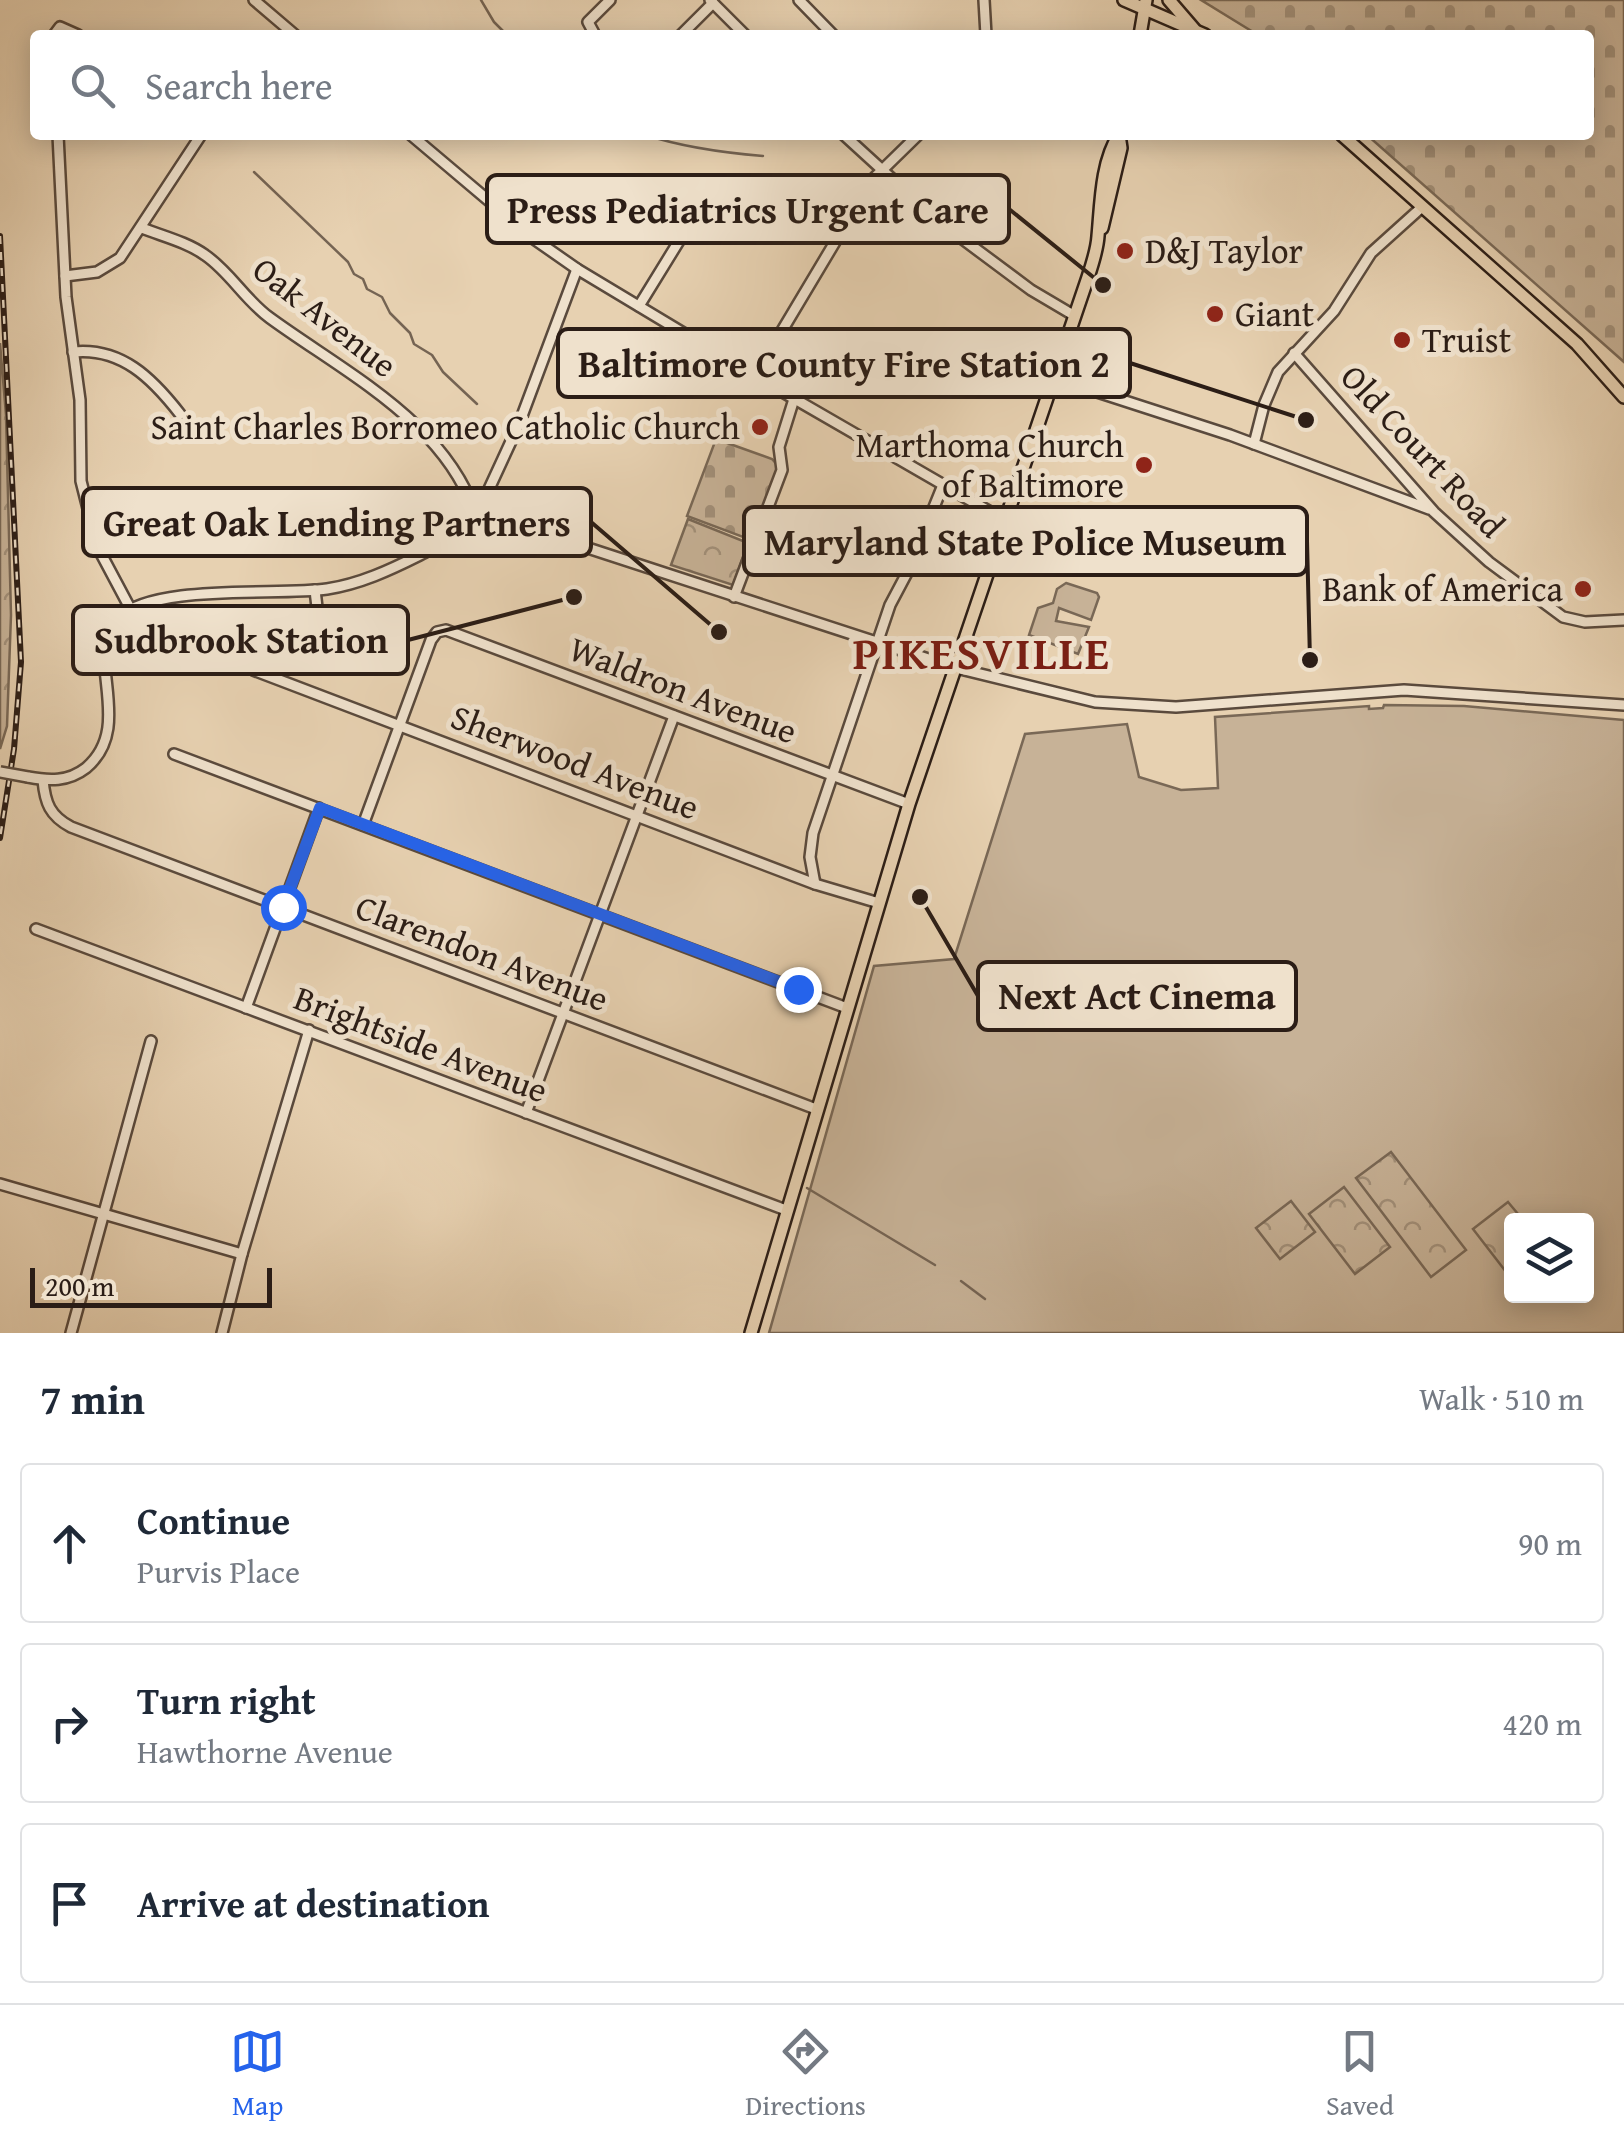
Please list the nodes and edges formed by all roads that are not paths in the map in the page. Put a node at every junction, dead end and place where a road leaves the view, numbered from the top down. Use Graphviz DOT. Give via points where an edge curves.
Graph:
graph roads {
  1 [pos="254,0"];
  2 [pos="610,0"];
  3 [pos="799,0"];
  4 [pos="984,0"];
  5 [pos="1124,0"];
  6 [pos="1170,0"];
  7 [pos="711,1"];
  8 [pos="1145,4"];
  9 [pos="289,30"];
  10 [pos="592,30"];
  11 [pos="685,30"];
  12 [pos="740,30"];
  13 [pos="828,30"];
  14 [pos="986,30"];
  15 [pos="1141,30"];
  16 [pos="1194,30"];
  17 [pos="1197,30"];
  18 [pos="58,140"];
  19 [pos="194,140"];
  20 [pos="418,140"];
  21 [pos="849,140"];
  22 [pos="913,140"];
  23 [pos="1120,140"];
  24 [pos="1348,140"];
  25 [pos="881,170"];
  26 [pos="1422,206"];
  27 [pos="695,215"];
  28 [pos="142,228"];
  29 [pos="577,269"];
  30 [pos="65,276"];
  31 [pos="639,306"];
  32 [pos="1075,316"];
  33 [pos="73,352"];
  34 [pos="1294,353"];
  35 [pos="754,376"];
  36 [pos="1054,378"];
  37 [pos="1624,397"];
  38 [pos="794,399"];
  39 [pos="180,414"];
  40 [pos="1254,444"];
  41 [pos="943,485"];
  42 [pos="1434,512"];
  43 [pos="477,514"];
  44 [pos="1006,521"];
  45 [pos="480,530"];
  46 [pos="315,590"];
  47 [pos="734,597"];
  48 [pos="131,610"];
  49 [pos="1624,620"];
  50 [pos="322,642"];
  51 [pos="877,644"];
  52 [pos="956,668"];
  53 [pos="253,670"];
  54 [pos="1624,705"];
  55 [pos="674,716"];
  56 [pos="399,725"];
  57 [pos="174,754"];
  58 [pos="0,772"];
  59 [pos="832,776"];
  60 [pos="43,780"];
  61 [pos="910,804"];
  62 [pos="320,808"];
  63 [pos="637,815"];
  64 [pos="362,824"];
  65 [pos="816,884"];
  66 [pos="879,903"];
  67 [pos="283,907"];
  68 [pos="599,914"];
  69 [pos="36,929"];
  70 [pos="246,1008"];
  71 [pos="847,1008"];
  72 [pos="563,1013"];
  73 [pos="309,1030"];
  74 [pos="151,1041"];
  75 [pos="816,1109"];
  76 [pos="526,1113"];
  77 [pos="0,1184"];
  78 [pos="786,1210"];
  79 [pos="102,1214"];
  80 [pos="242,1254"];
  81 [pos="70,1333"];
  82 [pos="222,1333"];
  83 [pos="751,1333"];
  1 -- 9 [label="street"];
  2 -- 10 [label="street" via="588,22"];
  3 -- 13 [label="street"];
  4 -- 14 [label="street"];
  5 -- 8 [label="main road"];
  6 -- 17 [label="main road"];
  7 -- 11 [label="street"];
  7 -- 12 [label="street"];
  8 -- 15 [label="main road"];
  8 -- 16 [label="main road"];
  18 -- 30 [label="street"];
  19 -- 28 [label="street"];
  20 -- 29 [label="street"];
  21 -- 25 [label="street"];
  22 -- 25 [label="street"];
  23 -- 32 [label="main road" via="1106,222"];
  24 -- 26 [label="main road"];
  25 -- 32 [label="street" via="937,220"];
  25 -- 35 [label="street"];
  26 -- 34 [label="street" via="1371,253 1334,311"];
  26 -- 37 [label="main road" via="1572,339"];
  27 -- 31 [label="street"];
  28 -- 30 [label="street" via="112,265"];
  28 -- 43 [label="street, Oak Avenue" via="204,254 266,316 406,416 446,460"];
  29 -- 31 [label="street"];
  29 -- 43 [label="street" via="512,442"];
  30 -- 33 [label="street"];
  31 -- 35 [label="street"];
  32 -- 36 [label="main road"];
  33 -- 39 [label="street" via="102,351 127,362"];
  33 -- 48 [label="street" via="85,507 106,568"];
  34 -- 40 [label="street" via="1273,382"];
  34 -- 42 [label="street, Old Court Road"];
  35 -- 38 [label="street"];
  36 -- 40 [label="street"];
  36 -- 44 [label="main road"];
  38 -- 41 [label="street"];
  38 -- 47 [label="street" via="779,447 782,470"];
  40 -- 42 [label="street"];
  41 -- 44 [label="street"];
  41 -- 51 [label="street"];
  42 -- 49 [label="street, Old Court Road" via="1557,614 1584,622"];
  43 -- 45 [label="street, Oak Avenue"];
  44 -- 52 [label="main road"];
  45 -- 46 [label="street" via="366,580"];
  45 -- 47 [label="street" via="551,536"];
  46 -- 48 [label="street" via="205,594"];
  46 -- 50 [label="street"];
  47 -- 51 [label="street"];
  48 -- 60 [label="street" via="107,638 105,742 79,772"];
  51 -- 52 [label="street"];
  51 -- 59 [label="street"];
  52 -- 54 [label="street" via="1063,696 1142,706 1404,690"];
  52 -- 61 [label="main road"];
  53 -- 56 [label="street, Sherwood Avenue"];
  55 -- 56 [label="street, Waldron Avenue" via="452,631 431,640"];
  55 -- 59 [label="street, Waldron Avenue"];
  55 -- 63 [label="street"];
  56 -- 63 [label="street, Sherwood Avenue"];
  56 -- 64 [label="street"];
  57 -- 62 [label="street"];
  58 -- 60 [label="street, bridge"];
  59 -- 61 [label="street, Waldron Avenue"];
  59 -- 65 [label="street" via="810,846"];
  60 -- 67 [label="street, Clarendon Avenue" via="48,808 60,822"];
  61 -- 66 [label="main road"];
  62 -- 64 [label="street"];
  62 -- 67 [label="street"];
  63 -- 65 [label="street, Sherwood Avenue"];
  63 -- 68 [label="street"];
  64 -- 68 [label="street"];
  65 -- 66 [label="street, Sherwood Avenue"];
  66 -- 71 [label="main road"];
  67 -- 70 [label="street"];
  67 -- 72 [label="street, Clarendon Avenue"];
  68 -- 71 [label="street"];
  68 -- 72 [label="street"];
  69 -- 70 [label="street, Brightside Avenue"];
  70 -- 73 [label="street, Brightside Avenue"];
  71 -- 75 [label="main road"];
  72 -- 75 [label="street, Clarendon Avenue"];
  72 -- 76 [label="street"];
  73 -- 76 [label="street, Brightside Avenue"];
  73 -- 80 [label="street"];
  74 -- 79 [label="street"];
  75 -- 78 [label="main road"];
  76 -- 78 [label="street, Brightside Avenue"];
  77 -- 79 [label="street"];
  78 -- 83 [label="main road"];
  79 -- 80 [label="street"];
  79 -- 81 [label="street"];
  80 -- 82 [label="street"];
}
